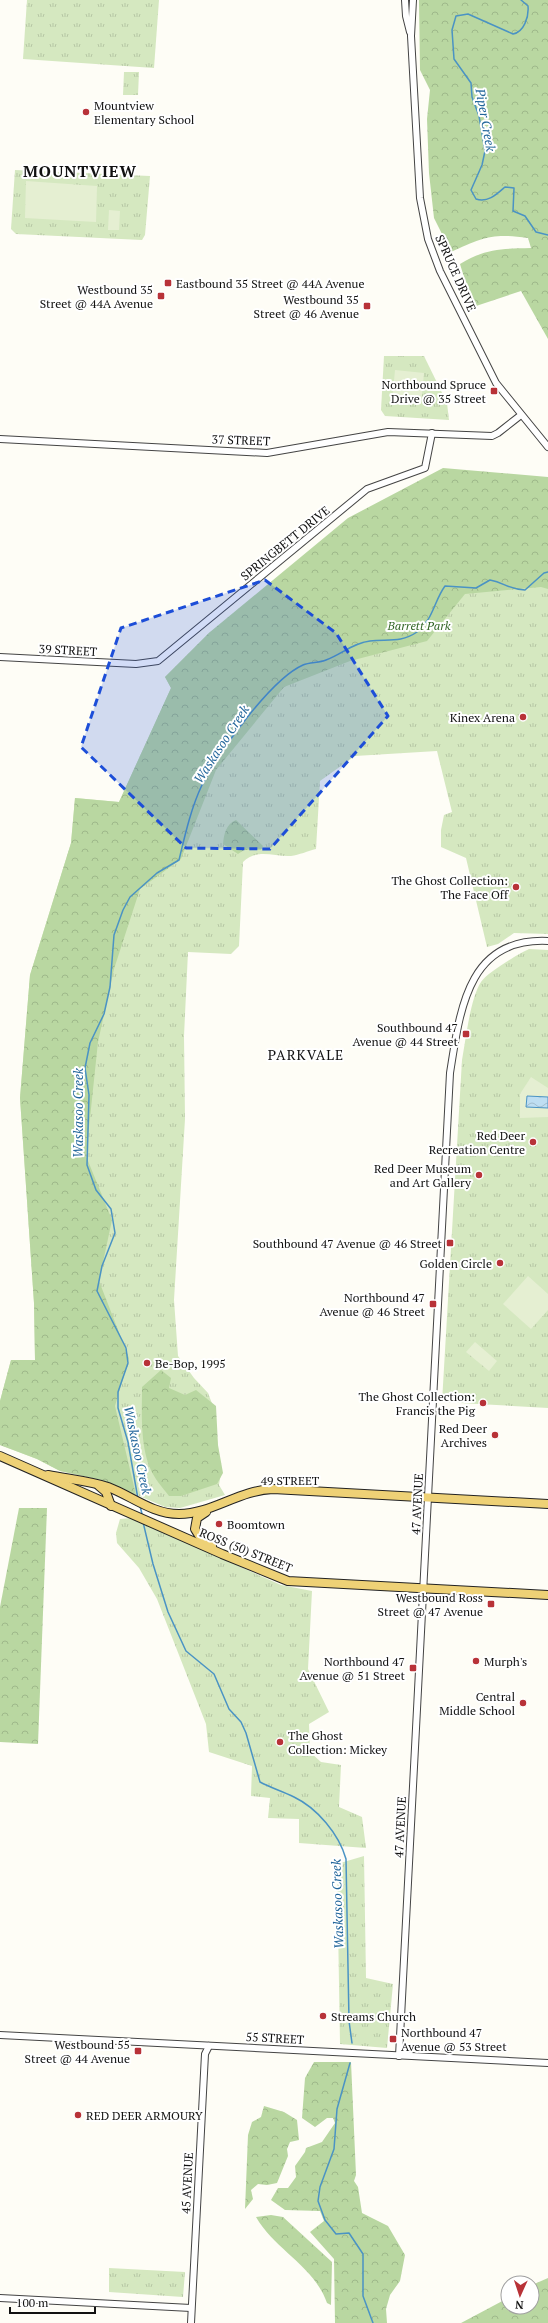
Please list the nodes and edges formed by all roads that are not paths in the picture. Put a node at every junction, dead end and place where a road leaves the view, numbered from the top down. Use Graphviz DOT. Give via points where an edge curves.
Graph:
graph roads {
  1 [pos="405,0"];
  2 [pos="413,0"];
  3 [pos="411,36"];
  4 [pos="521,414"];
  5 [pos="432,433"];
  6 [pos="0,439"];
  7 [pos="548,447"];
  8 [pos="0,657"];
  9 [pos="136,664"];
  10 [pos="548,941"];
  11 [pos="0,1456"];
  12 [pos="42,1474"];
  13 [pos="94,1484"];
  14 [pos="128,1497"];
  15 [pos="428,1498"];
  16 [pos="548,1504"];
  17 [pos="111,1506"];
  18 [pos="213,1507"];
  19 [pos="222,1554"];
  20 [pos="424,1589"];
  21 [pos="548,1595"];
  22 [pos="0,2035"];
  23 [pos="209,2046"];
  24 [pos="399,2056"];
  25 [pos="548,2063"];
  26 [pos="0,2298"];
  27 [pos="191,2308"];
  28 [pos="191,2323"];
  1 -- 3 [label="street, SPRUCE DRIVE"];
  2 -- 3 [label="street, SPRUCE DRIVE"];
  3 -- 4 [label="street, SPRUCE DRIVE" via="421,202 428,239 440,271 496,383"];
  4 -- 5 [label="street, 37 STREET" via="492,436"];
  4 -- 7 [label="street, SPRUCE DRIVE"];
  5 -- 6 [label="street, 37 STREET" via="380,432 267,453"];
  5 -- 9 [label="street, SPRINGBETT DRIVE" via="425,468 367,489 158,661"];
  8 -- 9 [label="street, 39 STREET"];
  10 -- 15 [label="street, 47 AVENUE" via="516,944 501,950 486,961 466,994 450,1073"];
  11 -- 12 [label="main road, ROSS (50) STREET"];
  12 -- 13 [label="main road, 49 STREET"];
  12 -- 17 [label="main road, ROSS (50) STREET"];
  13 -- 14 [label="main road, 49 STREET"];
  13 -- 17 [label="main road" via="104,1490"];
  14 -- 17 [label="main road"];
  14 -- 18 [label="main road, 49 STREET" via="167,1513 198,1512"];
  15 -- 16 [label="main road, 49 STREET"];
  15 -- 18 [label="main road, 49 STREET" via="269,1489 248,1493"];
  15 -- 20 [label="street, 47 AVENUE"];
  17 -- 19 [label="main road, ROSS (50) STREET"];
  18 -- 19 [label="main road" via="197,1518 195,1529 200,1537"];
  19 -- 20 [label="main road, ROSS (50) STREET" via="297,1582"];
  20 -- 21 [label="main road, ROSS (50) STREET"];
  20 -- 24 [label="street, 47 AVENUE"];
  22 -- 23 [label="street, 55 STREET"];
  23 -- 24 [label="street, 55 STREET"];
  23 -- 27 [label="street, 45 AVENUE" via="205,2054"];
  24 -- 25 [label="street, 55 STREET"];
  26 -- 27 [label="street"];
  27 -- 28 [label="street, 45 AVENUE"];
}
